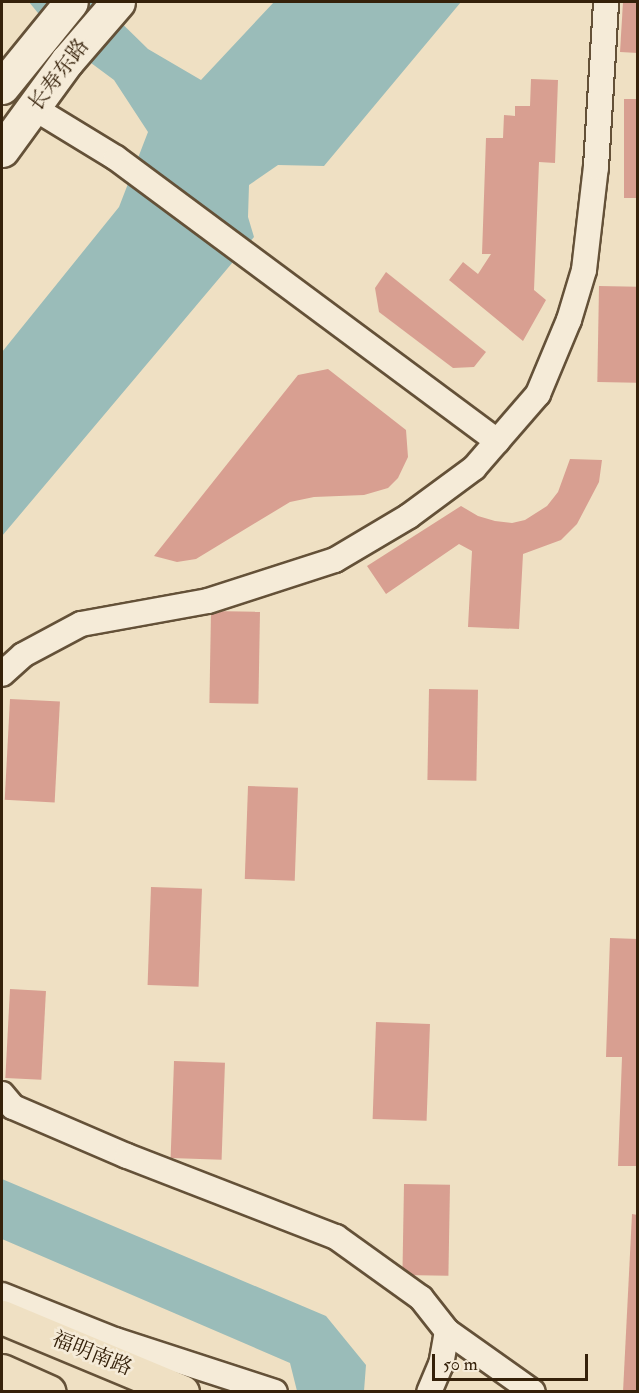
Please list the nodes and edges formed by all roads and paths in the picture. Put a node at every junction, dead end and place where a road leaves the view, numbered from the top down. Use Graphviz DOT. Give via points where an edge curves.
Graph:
graph roads {
  1 [pos="71,2"];
  2 [pos="118,2"];
  3 [pos="606,2"];
  4 [pos="2,86"];
  5 [pos="34,108"];
  6 [pos="2,150"];
  7 [pos="497,441"];
  8 [pos="2,674"];
  9 [pos="2,1094"];
  10 [pos="2,1295"];
  11 [pos="2,1317"];
  12 [pos="447,1331"];
  13 [pos="2,1371"];
  14 [pos="274,1391"];
  15 [pos="50,1392"];
  16 [pos="182,1392"];
  17 [pos="429,1392"];
  18 [pos="532,1392"];
  1 -- 4 [label="main road, 长寿东路"];
  2 -- 5 [label="main road, 长寿东路" via="67,61"];
  3 -- 7 [label="street" via="596,167 584,270 569,320 538,394"];
  4 -- 5 [label="main road"];
  5 -- 6 [label="main road, 长寿东路"];
  5 -- 7 [label="street" via="116,158"];
  7 -- 8 [label="street" via="474,468 418,509 335,560 208,601 81,624 24,655"];
  9 -- 12 [label="street" via="13,1107 127,1156 336,1237 421,1298"];
  10 -- 14 [label="street" via="116,1340"];
  11 -- 16 [label="main road, 福明南路"];
  12 -- 17 [label="street" via="441,1364"];
  12 -- 18 [label="street"];
  13 -- 15 [label="main road"];
}
